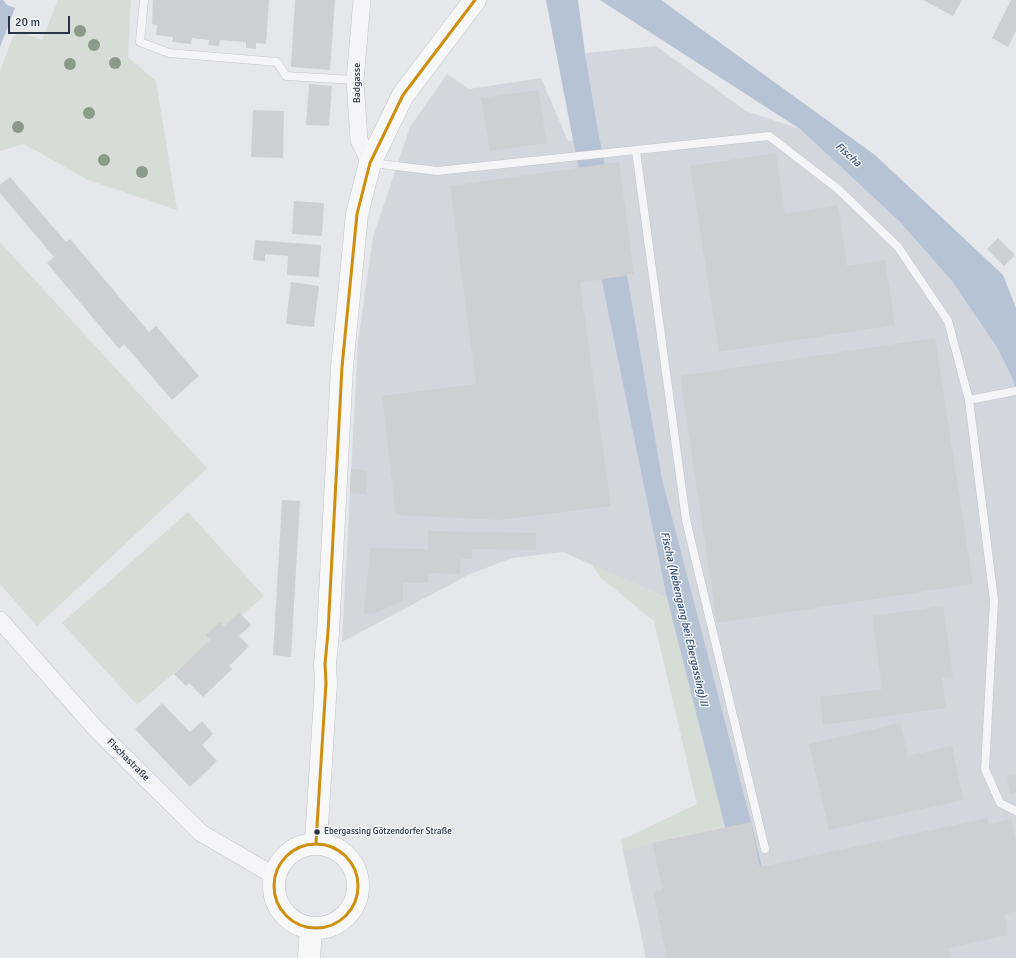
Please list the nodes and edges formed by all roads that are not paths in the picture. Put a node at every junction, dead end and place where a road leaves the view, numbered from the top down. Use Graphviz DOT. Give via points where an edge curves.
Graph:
graph roads {
  1 [pos="144,0"];
  2 [pos="362,0"];
  3 [pos="475,0"];
  4 [pos="355,80"];
  5 [pos="636,150"];
  6 [pos="370,163"];
  7 [pos="1016,391"];
  8 [pos="969,400"];
  9 [pos="0,620"];
  10 [pos="1016,812"];
  11 [pos="316,842"];
  12 [pos="765,849"];
  13 [pos="275,876"];
  14 [pos="311,928"];
  15 [pos="309,958"];
  1 -- 4 [label="lane" via="140,42 169,53 277,62 286,76"];
  2 -- 4 [label="street, Badgasse"];
  3 -- 6 [label="main road" via="403,96"];
  4 -- 6 [label="street, Badgasse" via="359,140"];
  5 -- 6 [label="lane" via="437,172"];
  5 -- 8 [label="lane" via="769,136 838,189 898,247 948,321"];
  5 -- 12 [label="lane" via="686,520"];
  6 -- 11 [label="main road" via="357,214 342,367"];
  7 -- 8 [label="lane"];
  8 -- 10 [label="lane" via="994,601 985,769 1000,803"];
  9 -- 13 [label="street, Fischastraße" via="96,728 201,833"];
  11 -- 13 [label="main road" via="290,853 280,863"];
  11 -- 14 [label="main road" via="333,847 347,857 356,872 358,889 354,905 343,918 328,926"];
  13 -- 14 [label="main road" via="274,890 278,904 286,916 297,924"];
  14 -- 15 [label="main road"];
}
